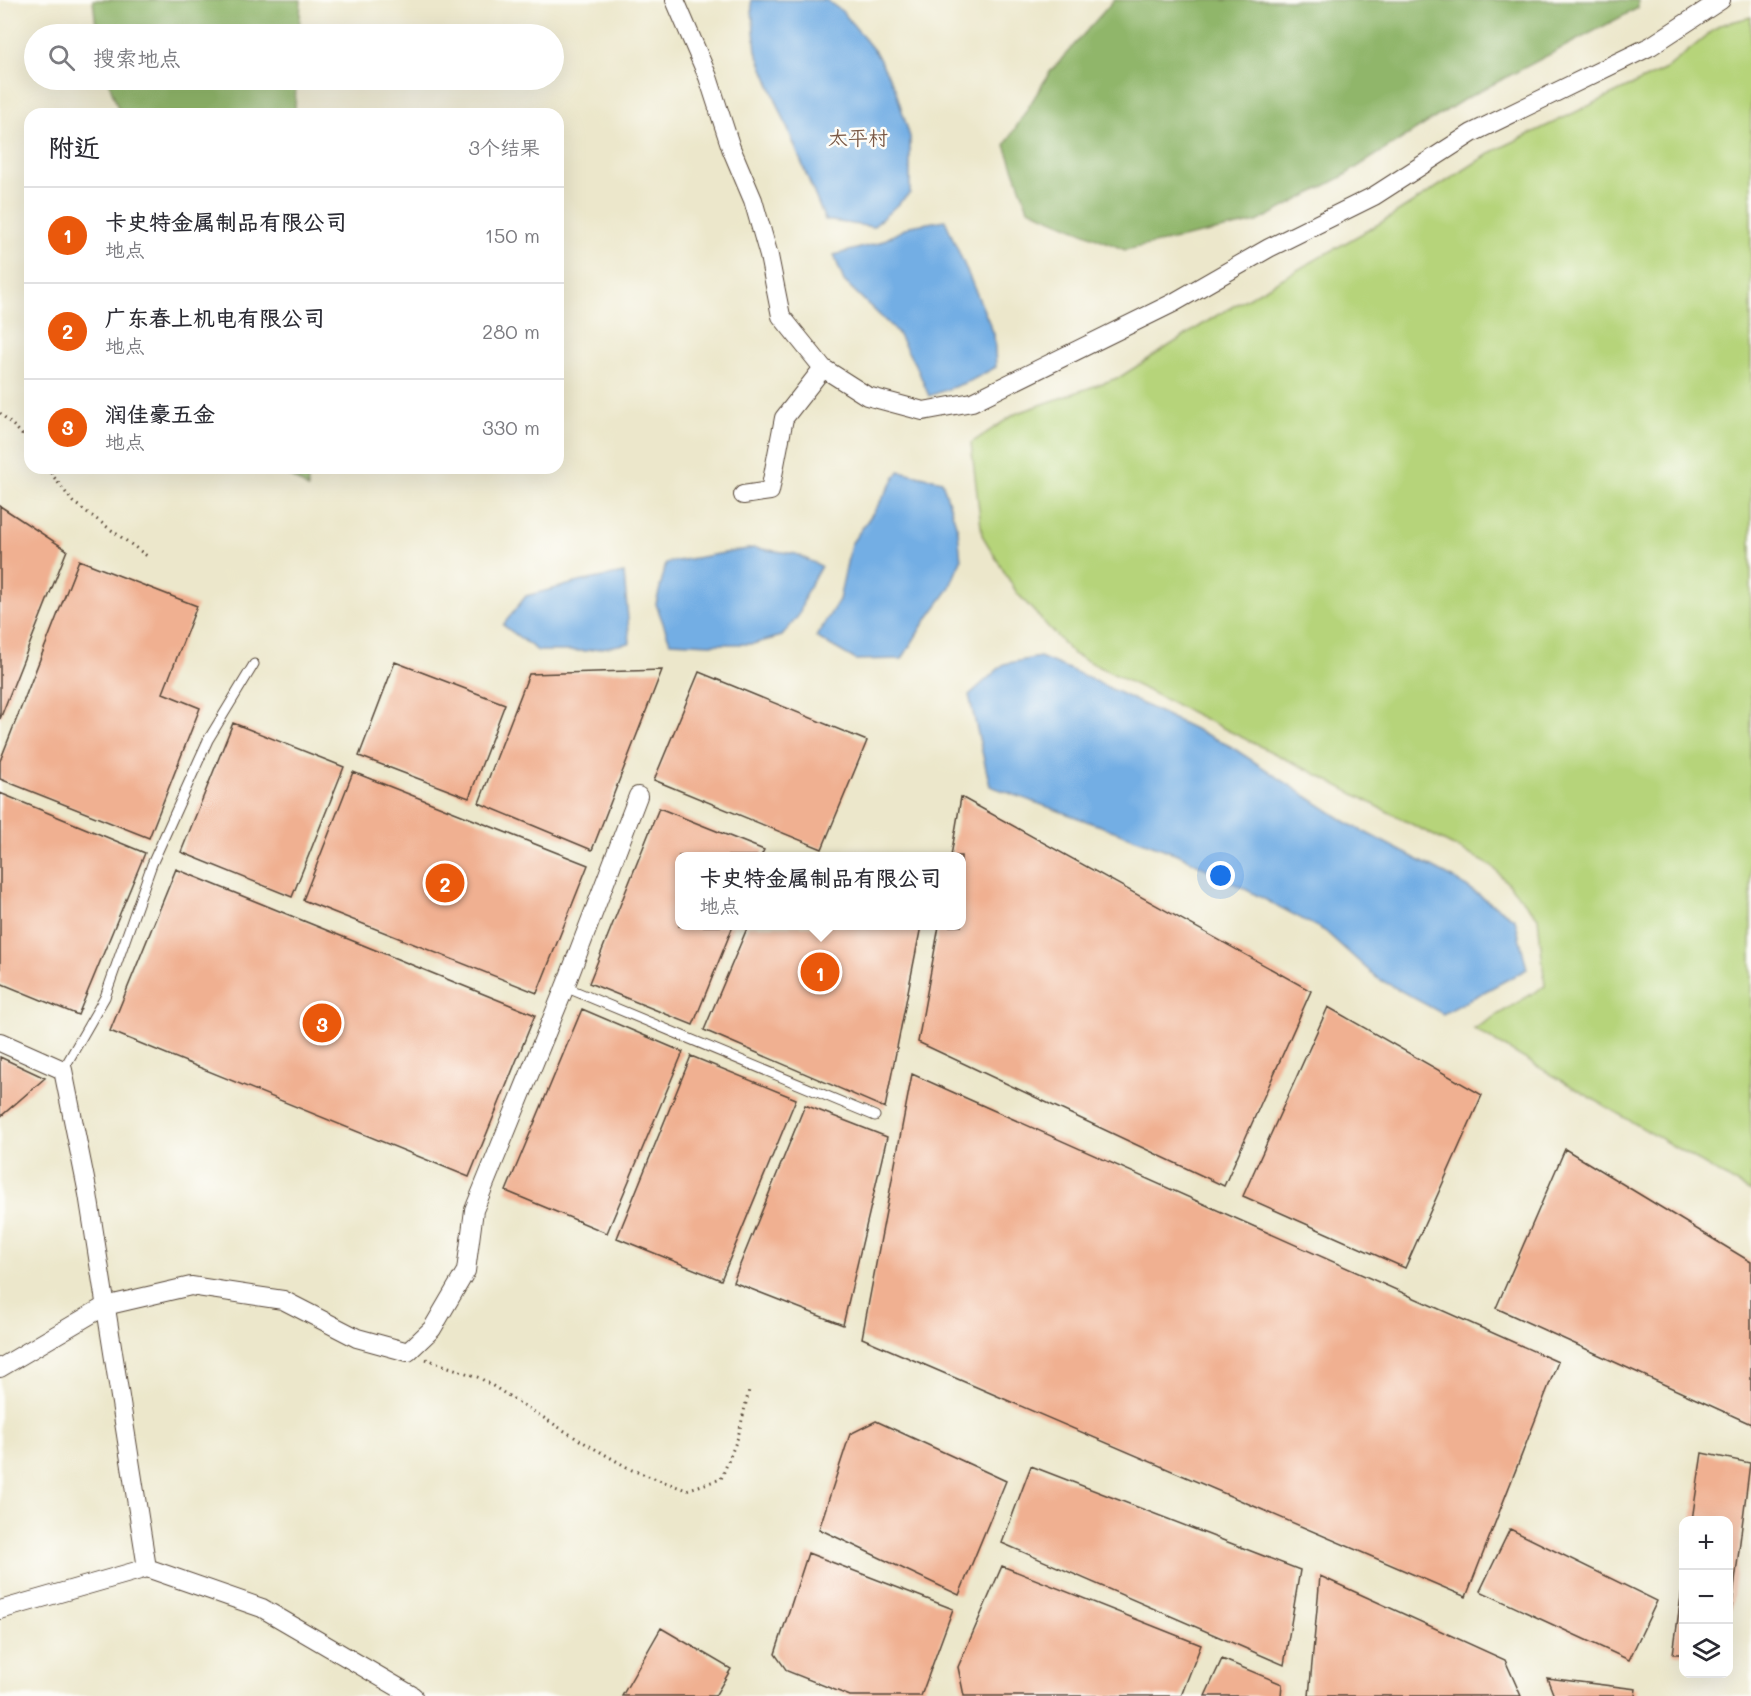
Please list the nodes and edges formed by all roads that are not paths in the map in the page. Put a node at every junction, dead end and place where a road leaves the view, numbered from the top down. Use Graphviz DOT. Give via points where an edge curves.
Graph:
graph roads {
  1 [pos="675,0"];
  2 [pos="1721,0"];
  3 [pos="823,368"];
  4 [pos="744,495"];
  5 [pos="254,664"];
  6 [pos="638,796"];
  7 [pos="565,987"];
  8 [pos="0,1042"];
  9 [pos="63,1070"];
  10 [pos="874,1116"];
  11 [pos="105,1306"];
  12 [pos="0,1368"];
  13 [pos="147,1568"];
  14 [pos="0,1610"];
  15 [pos="412,1696"];
  1 -- 3 [label="street" via="753,200 781,316"];
  2 -- 3 [label="street" via="1652,46 1472,133 1374,196 1269,248 1173,303 972,402 923,411 867,396"];
  3 -- 4 [label="street" via="784,418 770,492"];
  5 -- 9 [label="lane" via="208,740 153,864 105,997"];
  6 -- 7 [label="street"];
  7 -- 10 [label="lane"];
  7 -- 11 [label="street" via="474,1210 466,1271 432,1329 408,1352 357,1338 283,1300 271,1298 191,1286"];
  8 -- 9 [label="street"];
  9 -- 11 [label="street"];
  11 -- 12 [label="street"];
  11 -- 13 [label="street"];
  13 -- 14 [label="street"];
  13 -- 15 [label="street" via="262,1608"];
}
